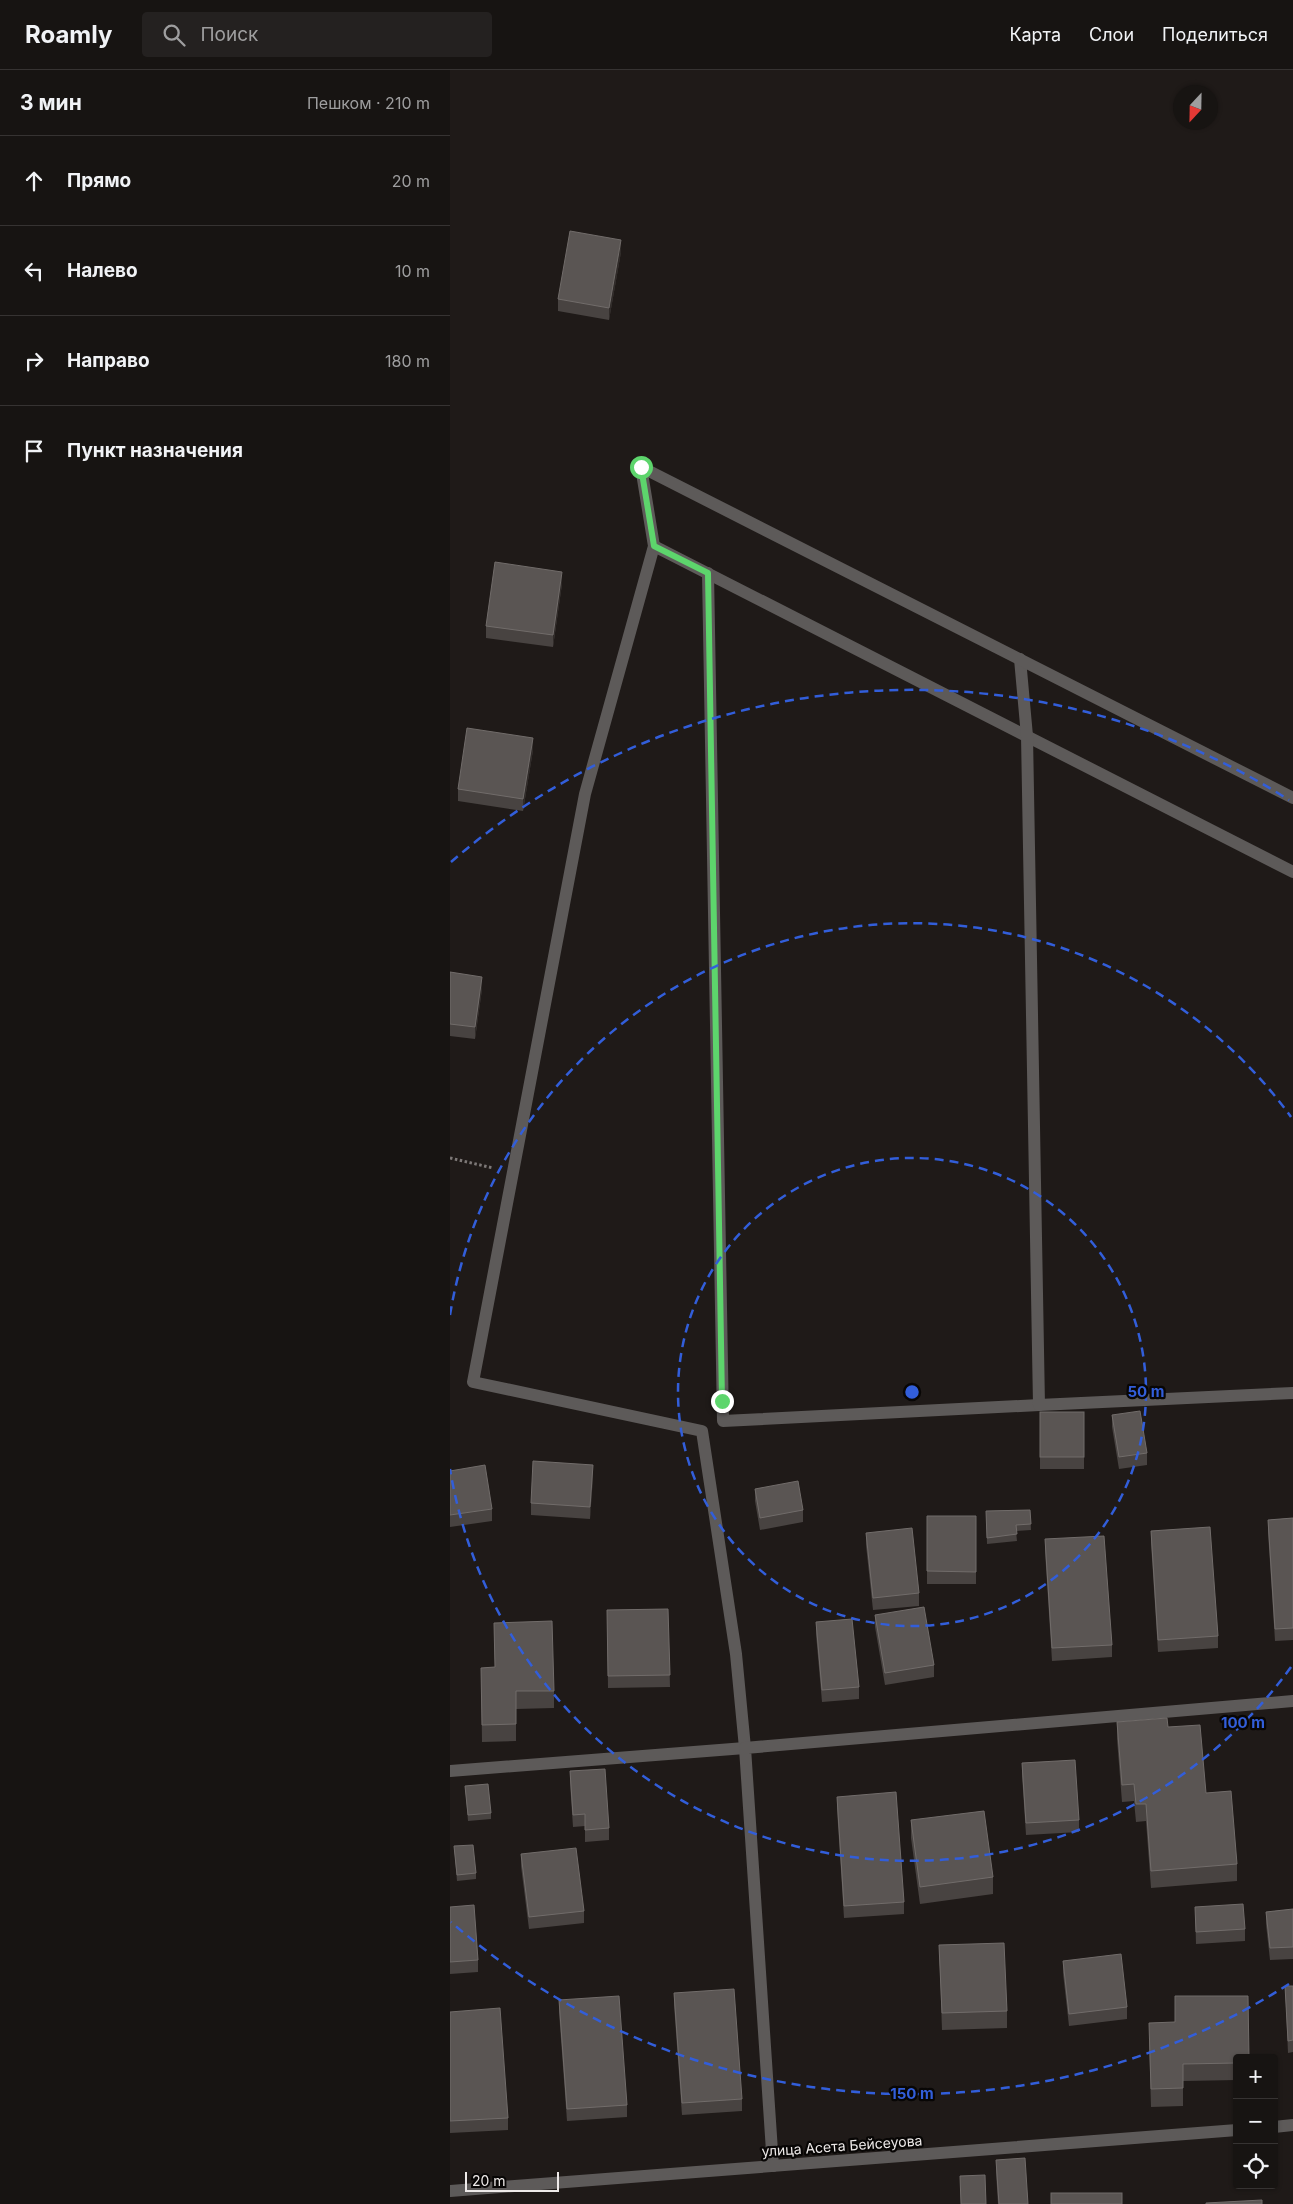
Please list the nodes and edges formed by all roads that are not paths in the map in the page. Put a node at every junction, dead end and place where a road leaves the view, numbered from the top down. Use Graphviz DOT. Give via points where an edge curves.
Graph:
graph roads {
  1 [pos="654,546"];
  2 [pos="708,573"];
  3 [pos="1020,659"];
  4 [pos="1026,736"];
  5 [pos="1293,798"];
  6 [pos="1293,872"];
  7 [pos="1293,1393"];
  8 [pos="1039,1404"];
  9 [pos="723,1421"];
  10 [pos="702,1431"];
  11 [pos="1293,1701"];
  12 [pos="745,1748"];
  13 [pos="450,1771"];
  14 [pos="1293,2126"];
  15 [pos="1278,2127"];
  16 [pos="1233,2130"];
  17 [pos="773,2166"];
  18 [pos="450,2191"];
  1 -- 2 [label="street"];
  1 -- 3 [label="street" via="641,467"];
  1 -- 10 [label="street" via="585,794 473,1382"];
  2 -- 4 [label="street"];
  2 -- 9 [label="street"];
  3 -- 4 [label="street"];
  3 -- 5 [label="street"];
  4 -- 6 [label="street"];
  4 -- 8 [label="street"];
  7 -- 8 [label="street"];
  8 -- 9 [label="street"];
  9 -- 10 [label="street"];
  10 -- 12 [label="street" via="736,1654"];
  11 -- 12 [label="street"];
  12 -- 13 [label="street"];
  12 -- 17 [label="street"];
  14 -- 15 [label="street"];
  16 -- 17 [label="street, улица Асета Бейсеуова"];
  17 -- 18 [label="street, улица Асета Бейсеуова"];
}
